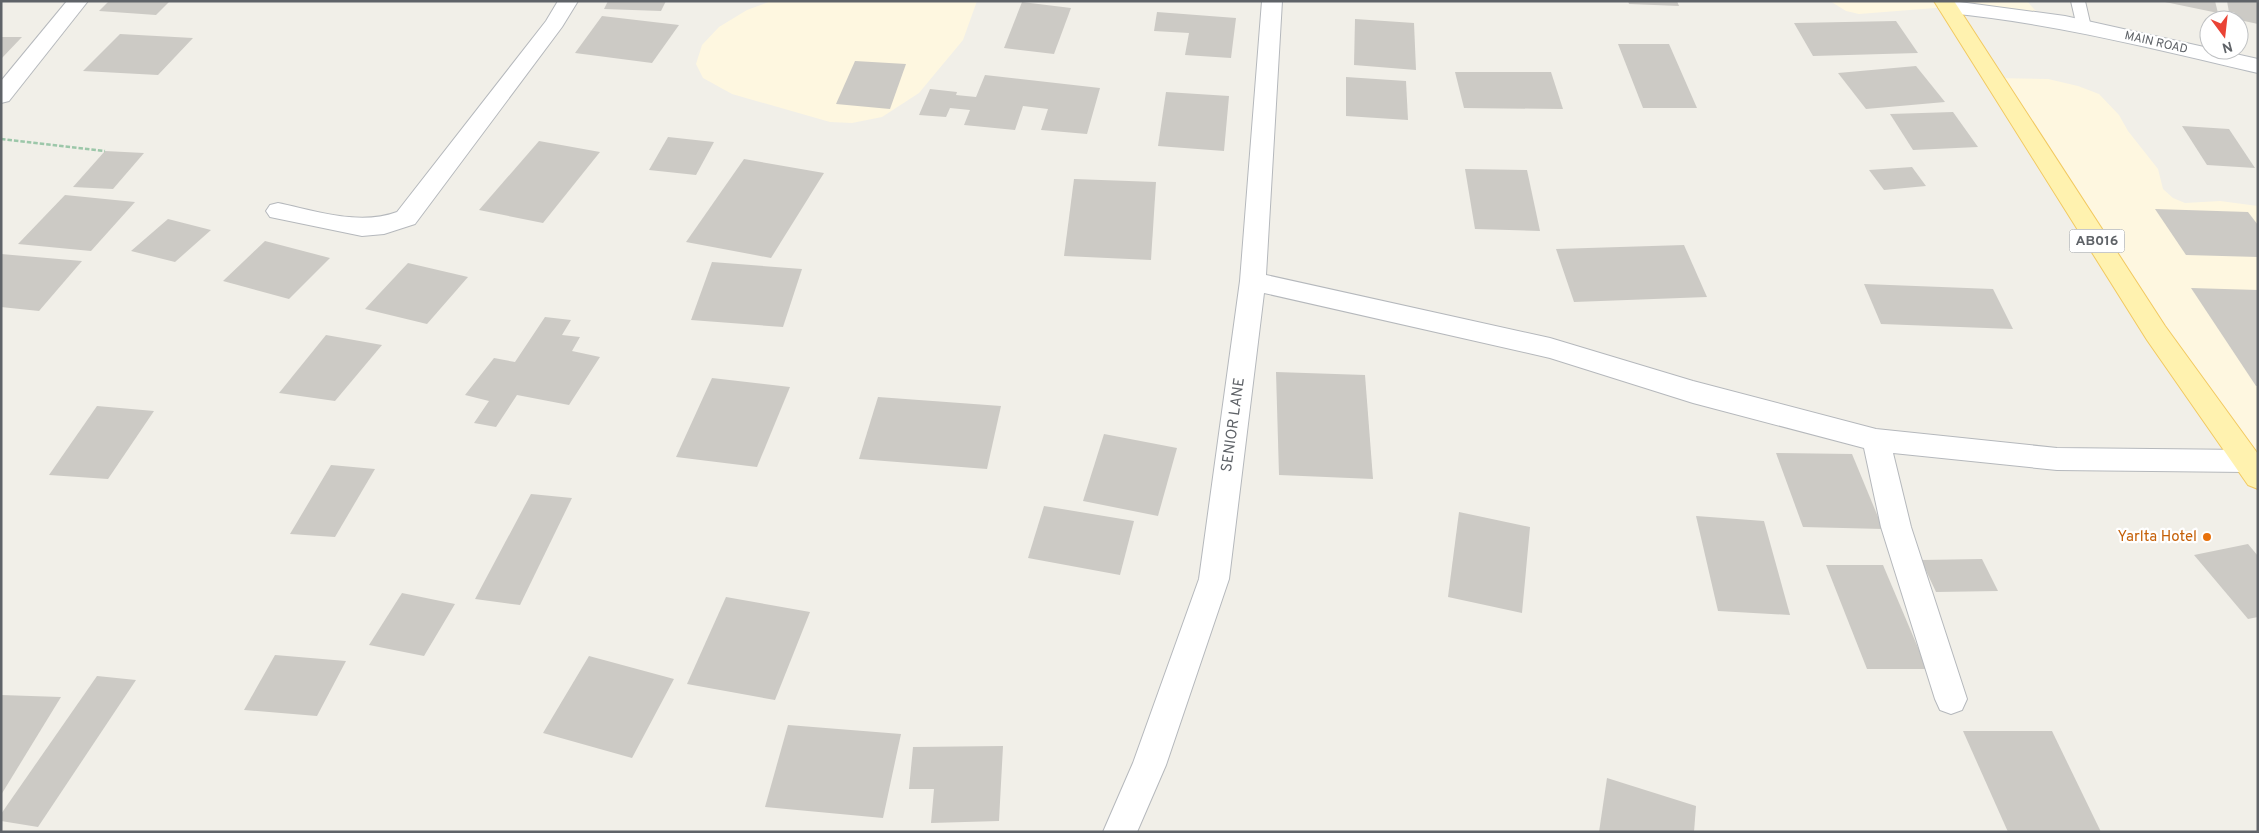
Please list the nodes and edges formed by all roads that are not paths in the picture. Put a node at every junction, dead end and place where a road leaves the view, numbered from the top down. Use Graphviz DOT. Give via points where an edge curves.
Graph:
graph roads {
  1 [pos="78,1"];
  2 [pos="568,1"];
  3 [pos="1272,1"];
  4 [pos="2078,1"];
  5 [pos="1946,4"];
  6 [pos="2084,27"];
  7 [pos="2258,66"];
  8 [pos="1,96"];
  9 [pos="278,211"];
  10 [pos="1253,281"];
  11 [pos="1876,440"];
  12 [pos="2252,469"];
  13 [pos="1951,699"];
  14 [pos="1120,832"];
  1 -- 8 [label="street"];
  2 -- 9 [label="street" via="555,23 406,218 384,226 362,228"];
  3 -- 10 [label="street, SENIOR LANE"];
  4 -- 6 [label="lane"];
  5 -- 6 [label="street, MAIN ROAD"];
  5 -- 12 [label="main road, AB016" via="2156,333"];
  6 -- 7 [label="street, MAIN ROAD"];
  10 -- 11 [label="street" via="1550,348 1693,392"];
  10 -- 14 [label="street, SENIOR LANE" via="1214,579 1149,765"];
  11 -- 12 [label="street" via="2057,459"];
  11 -- 13 [label="street" via="1896,527"];
}
